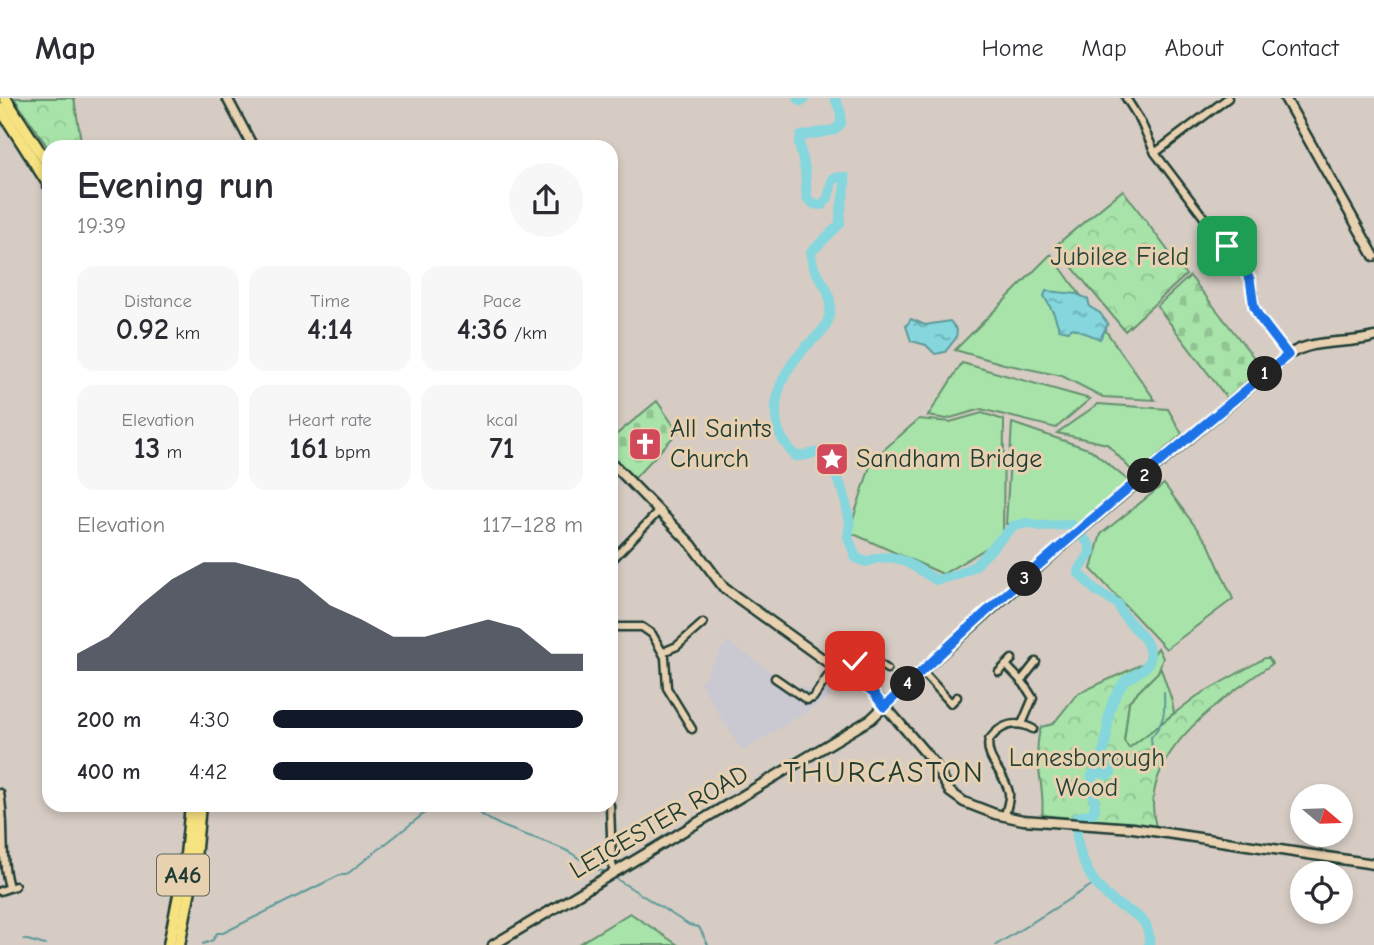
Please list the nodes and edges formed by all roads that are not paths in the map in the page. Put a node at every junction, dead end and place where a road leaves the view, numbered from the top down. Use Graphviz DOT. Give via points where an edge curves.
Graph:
graph roads {
  1 [pos="5,98"];
  2 [pos="227,98"];
  3 [pos="1126,98"];
  4 [pos="1228,98"];
  5 [pos="1285,98"];
  6 [pos="0,108"];
  7 [pos="249,140"];
  8 [pos="1156,153"];
  9 [pos="42,155"];
  10 [pos="42,174"];
  11 [pos="1374,256"];
  12 [pos="1374,337"];
  13 [pos="1288,355"];
  14 [pos="618,469"];
  15 [pos="658,512"];
  16 [pos="618,554"];
  17 [pos="691,622"];
  18 [pos="703,623"];
  19 [pos="618,627"];
  20 [pos="697,628"];
  21 [pos="663,652"];
  22 [pos="1012,659"];
  23 [pos="1036,662"];
  24 [pos="1006,665"];
  25 [pos="834,667"];
  26 [pos="887,669"];
  27 [pos="922,671"];
  28 [pos="999,672"];
  29 [pos="847,674"];
  30 [pos="775,678"];
  31 [pos="1021,681"];
  32 [pos="957,696"];
  33 [pos="951,702"];
  34 [pos="884,707"];
  35 [pos="945,709"];
  36 [pos="1022,724"];
  37 [pos="1033,729"];
  38 [pos="692,730"];
  39 [pos="0,793"];
  40 [pos="190,812"];
  41 [pos="199,812"];
  42 [pos="610,812"];
  43 [pos="1005,816"];
  44 [pos="1,850"];
  45 [pos="1374,864"];
  46 [pos="614,872"];
  47 [pos="0,891"];
  48 [pos="169,945"];
  49 [pos="179,945"];
  50 [pos="493,945"];
  1 -- 9 [label="highway"];
  2 -- 7 [label="street"];
  3 -- 8 [label="street"];
  4 -- 8 [label="street"];
  5 -- 11 [label="street"];
  6 -- 10 [label="highway"];
  8 -- 13 [label="street" via="1246,273 1256,312"];
  12 -- 13 [label="street, LEICESTER ROAD" via="1321,342"];
  13 -- 27 [label="street, LEICESTER ROAD"];
  14 -- 15 [label="street"];
  15 -- 16 [label="street"];
  15 -- 25 [label="street" via="691,544 724,587"];
  17 -- 20 [label="street"];
  18 -- 20 [label="street"];
  19 -- 21 [label="street" via="646,629"];
  20 -- 21 [label="street"];
  21 -- 38 [label="street" via="667,688"];
  22 -- 24 [label="street"];
  23 -- 31 [label="street"];
  24 -- 28 [label="street"];
  24 -- 31 [label="street"];
  25 -- 29 [label="street"];
  25 -- 30 [label="street" via="807,700"];
  26 -- 29 [label="street" via="862,657"];
  27 -- 33 [label="street"];
  27 -- 34 [label="street, LEICESTER ROAD"];
  29 -- 34 [label="street" via="873,692"];
  31 -- 36 [label="street" via="1033,698"];
  32 -- 33 [label="street"];
  33 -- 35 [label="street"];
  34 -- 43 [label="street" via="934,763 952,793"];
  34 -- 46 [label="street, LEICESTER ROAD" via="823,750"];
  36 -- 37 [label="street"];
  36 -- 43 [label="street" via="1005,726 989,740 989,754 1010,796"];
  39 -- 44 [label="street"];
  40 -- 48 [label="highway, A46"];
  41 -- 49 [label="highway, A46"];
  42 -- 46 [label="street"];
  43 -- 45 [label="street" via="1164,832"];
  44 -- 47 [label="street" via="2,873 12,887"];
  46 -- 50 [label="street, LEICESTER ROAD"];
}
